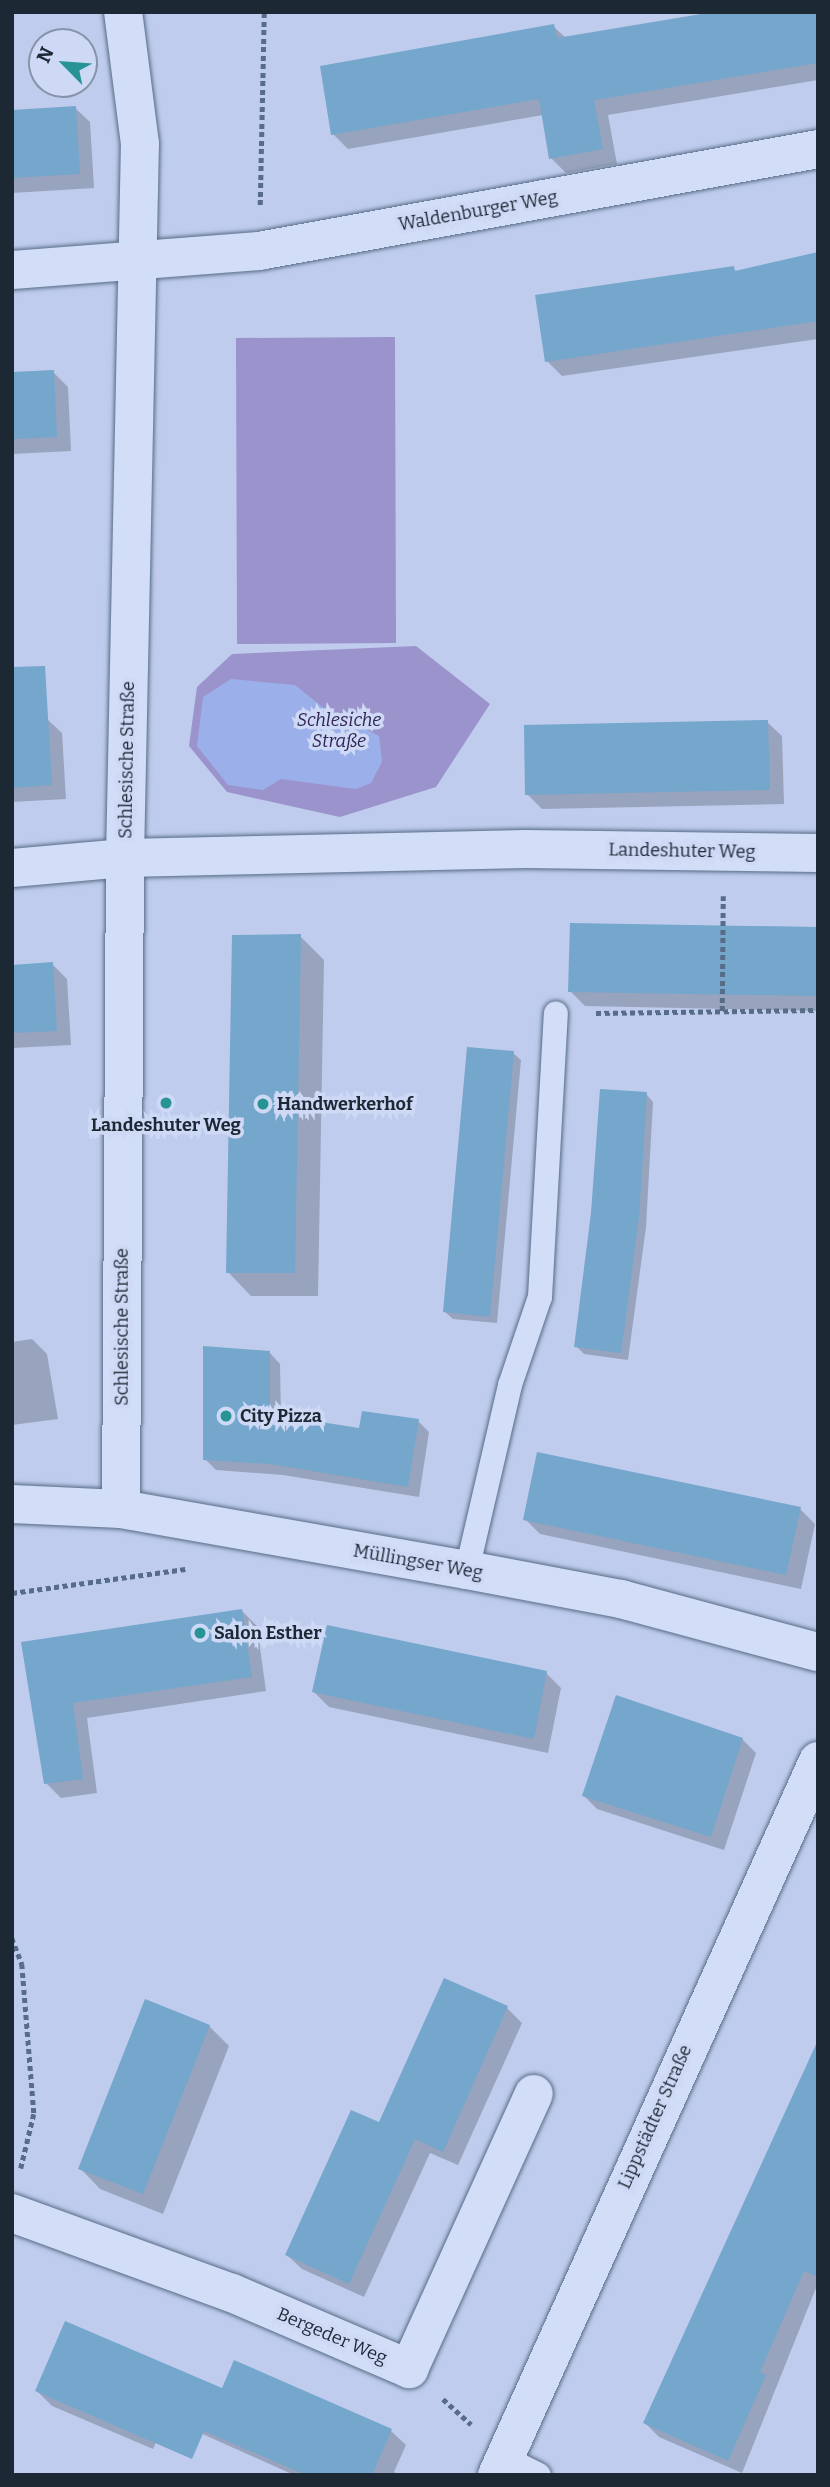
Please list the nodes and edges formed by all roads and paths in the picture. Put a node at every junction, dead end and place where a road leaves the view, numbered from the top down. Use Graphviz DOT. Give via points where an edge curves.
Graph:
graph roads {
  1 [pos="123,12"];
  2 [pos="264,12"];
  3 [pos="818,149"];
  4 [pos="259,251"];
  5 [pos="137,263"];
  6 [pos="12,270"];
  7 [pos="723,852"];
  8 [pos="818,853"];
  9 [pos="125,858"];
  10 [pos="12,868"];
  11 [pos="818,1010"];
  12 [pos="722,1011"];
  13 [pos="556,1013"];
  14 [pos="12,1504"];
  15 [pos="121,1509"];
  16 [pos="196,1524"];
  17 [pos="467,1570"];
  18 [pos="12,1593"];
  19 [pos="818,1652"];
  20 [pos="818,1761"];
  21 [pos="12,1938"];
  22 [pos="534,2094"];
  23 [pos="15,2197"];
  24 [pos="408,2369"];
  25 [pos="500,2466"];
  26 [pos="539,2475"];
  1 -- 5 [label="street, Schlesische Straße" via="140,144"];
  2 -- 4 [label="path"];
  3 -- 4 [label="street, Waldenburger Weg"];
  4 -- 5 [label="street, Waldenburger Weg"];
  5 -- 6 [label="street, Waldenburger Weg"];
  5 -- 9 [label="street, Schlesische Straße"];
  7 -- 8 [label="street, Landeshuter Weg"];
  7 -- 9 [label="street, Landeshuter Weg" via="526,849"];
  7 -- 12 [label="path"];
  9 -- 10 [label="street, Landeshuter Weg"];
  9 -- 15 [label="street, Schlesische Straße"];
  11 -- 12 [label="path"];
  12 -- 13 [label="path"];
  13 -- 17 [label="lane" via="540,1297 510,1385"];
  14 -- 15 [label="street, Müllingser Weg"];
  15 -- 16 [label="street, Müllingser Weg"];
  16 -- 17 [label="street, Müllingser Weg"];
  16 -- 18 [label="path" via="194,1568"];
  17 -- 19 [label="street, Müllingser Weg" via="621,1599"];
  20 -- 25 [label="street, Lippstädter Straße"];
  21 -- 23 [label="path" via="22,1964 33,2114"];
  22 -- 24 [label="street, Bergeder Weg"];
  23 -- 24 [label="street, Bergeder Weg"];
  24 -- 25 [label="path"];
  25 -- 26 [label="lane"];
}
